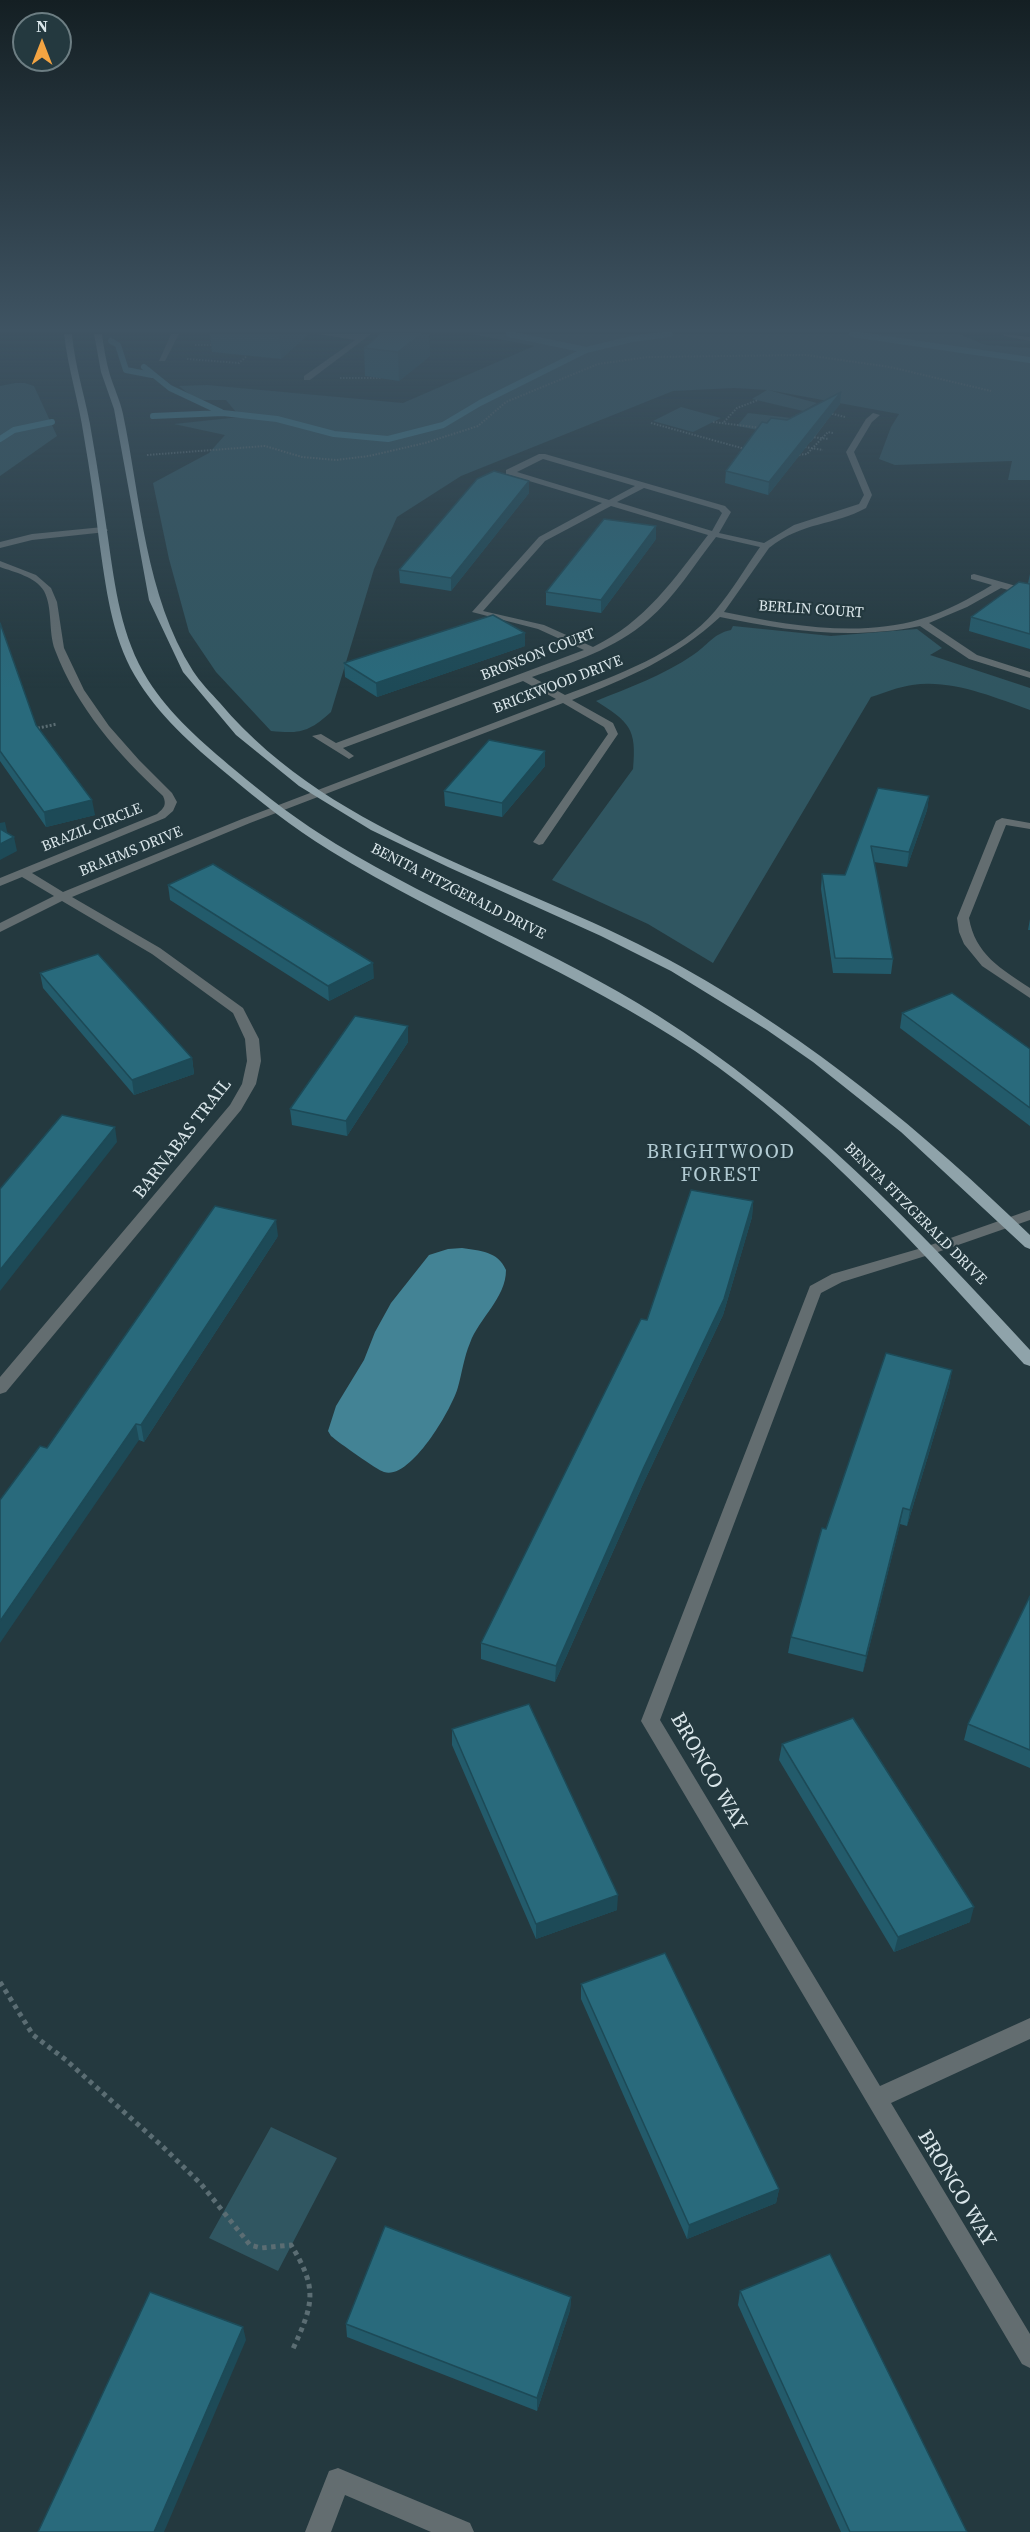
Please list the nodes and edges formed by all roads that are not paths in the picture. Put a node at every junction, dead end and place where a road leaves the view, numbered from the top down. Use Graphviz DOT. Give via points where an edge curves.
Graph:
graph roads {
  1 [pos="91,452"];
  2 [pos="125,452"];
  3 [pos="850,452"];
  4 [pos="643,485"];
  5 [pos="611,502"];
  6 [pos="103,530"];
  7 [pos="713,534"];
  8 [pos="0,545"];
  9 [pos="766,546"];
  10 [pos="0,564"];
  11 [pos="974,577"];
  12 [pos="1001,584"];
  13 [pos="1030,592"];
  14 [pos="718,614"];
  15 [pos="921,622"];
  16 [pos="594,651"];
  17 [pos="1030,675"];
  18 [pos="524,677"];
  19 [pos="565,700"];
  20 [pos="317,736"];
  21 [pos="334,747"];
  22 [pos="349,756"];
  23 [pos="318,793"];
  24 [pos="276,809"];
  25 [pos="1030,826"];
  26 [pos="539,842"];
  27 [pos="23,873"];
  28 [pos="0,882"];
  29 [pos="63,896"];
  30 [pos="0,927"];
  31 [pos="1030,994"];
  32 [pos="1030,1215"];
  33 [pos="1008,1222"];
  34 [pos="1030,1244"];
  35 [pos="930,1250"];
  36 [pos="1030,1360"];
  37 [pos="0,1388"];
  38 [pos="1030,2028"];
  39 [pos="876,2099"];
  40 [pos="1030,2356"];
  41 [pos="318,2532"];
  42 [pos="462,2532"];
  1 -- 6 [label="main road, BENITA FITZGERALD DRIVE"];
  2 -- 23 [label="main road, BENITA FITZGERALD DRIVE" via="154,600 175,652 213,706 244,738"];
  3 -- 9 [label="street, BRICKWOOD DRIVE" via="868,495 863,506 789,529"];
  4 -- 5 [label="street"];
  4 -- 5 [label="street" via="542,456 508,472"];
  4 -- 7 [label="street, BRONSON COURT" via="726,510"];
  5 -- 7 [label="street"];
  5 -- 16 [label="street" via="542,539 477,612 542,627"];
  6 -- 8 [label="street" via="32,537"];
  6 -- 24 [label="main road, BENITA FITZGERALD DRIVE" via="112,592 133,663 164,710 200,747"];
  7 -- 9 [label="street"];
  7 -- 16 [label="street, BRONSON COURT" via="655,611 638,626"];
  9 -- 14 [label="street, BRICKWOOD DRIVE"];
  10 -- 27 [label="street, BRAZIL CIRCLE" via="33,577 49,592 59,647 88,707 171,802 161,816"];
  11 -- 12 [label="street"];
  12 -- 13 [label="street"];
  12 -- 15 [label="street, BERLIN COURT" via="960,608"];
  14 -- 15 [label="street, BERLIN COURT" via="818,629 873,629"];
  14 -- 19 [label="street, BRICKWOOD DRIVE" via="696,634 647,665"];
  15 -- 17 [label="street" via="973,657"];
  16 -- 18 [label="street, BRONSON COURT"];
  18 -- 19 [label="street"];
  18 -- 21 [label="street, BRONSON COURT"];
  19 -- 23 [label="street, BRICKWOOD DRIVE"];
  19 -- 26 [label="street" via="609,725 613,734"];
  20 -- 21 [label="street"];
  21 -- 22 [label="street"];
  23 -- 24 [label="street, BRICKWOOD DRIVE"];
  23 -- 33 [label="main road, BENITA FITZGERALD DRIVE" via="426,852 673,967 732,1002 793,1042 908,1129"];
  24 -- 29 [label="street, BRAHMS DRIVE"];
  24 -- 35 [label="main road, BENITA FITZGERALD DRIVE" via="410,890 597,985 669,1028 773,1104"];
  25 -- 31 [label="street" via="1002,821 963,918 973,950 990,967"];
  27 -- 28 [label="street, BRAZIL CIRCLE"];
  27 -- 29 [label="street, BARNABAS TRAIL"];
  29 -- 30 [label="street, BRAHMS DRIVE"];
  29 -- 37 [label="street, BARNABAS TRAIL" via="156,951 238,1011 252,1039 254,1061 249,1084 236,1107"];
  32 -- 33 [label="street, BRONCO WAY"];
  33 -- 34 [label="main road, BENITA FITZGERALD DRIVE"];
  33 -- 35 [label="street, BRONCO WAY"];
  35 -- 36 [label="main road, BENITA FITZGERALD DRIVE"];
  35 -- 39 [label="street, BRONCO WAY" via="837,1278 815,1290 650,1721"];
  38 -- 39 [label="street"];
  39 -- 40 [label="street, BRONCO WAY"];
  41 -- 42 [label="street" via="339,2480"];
}
